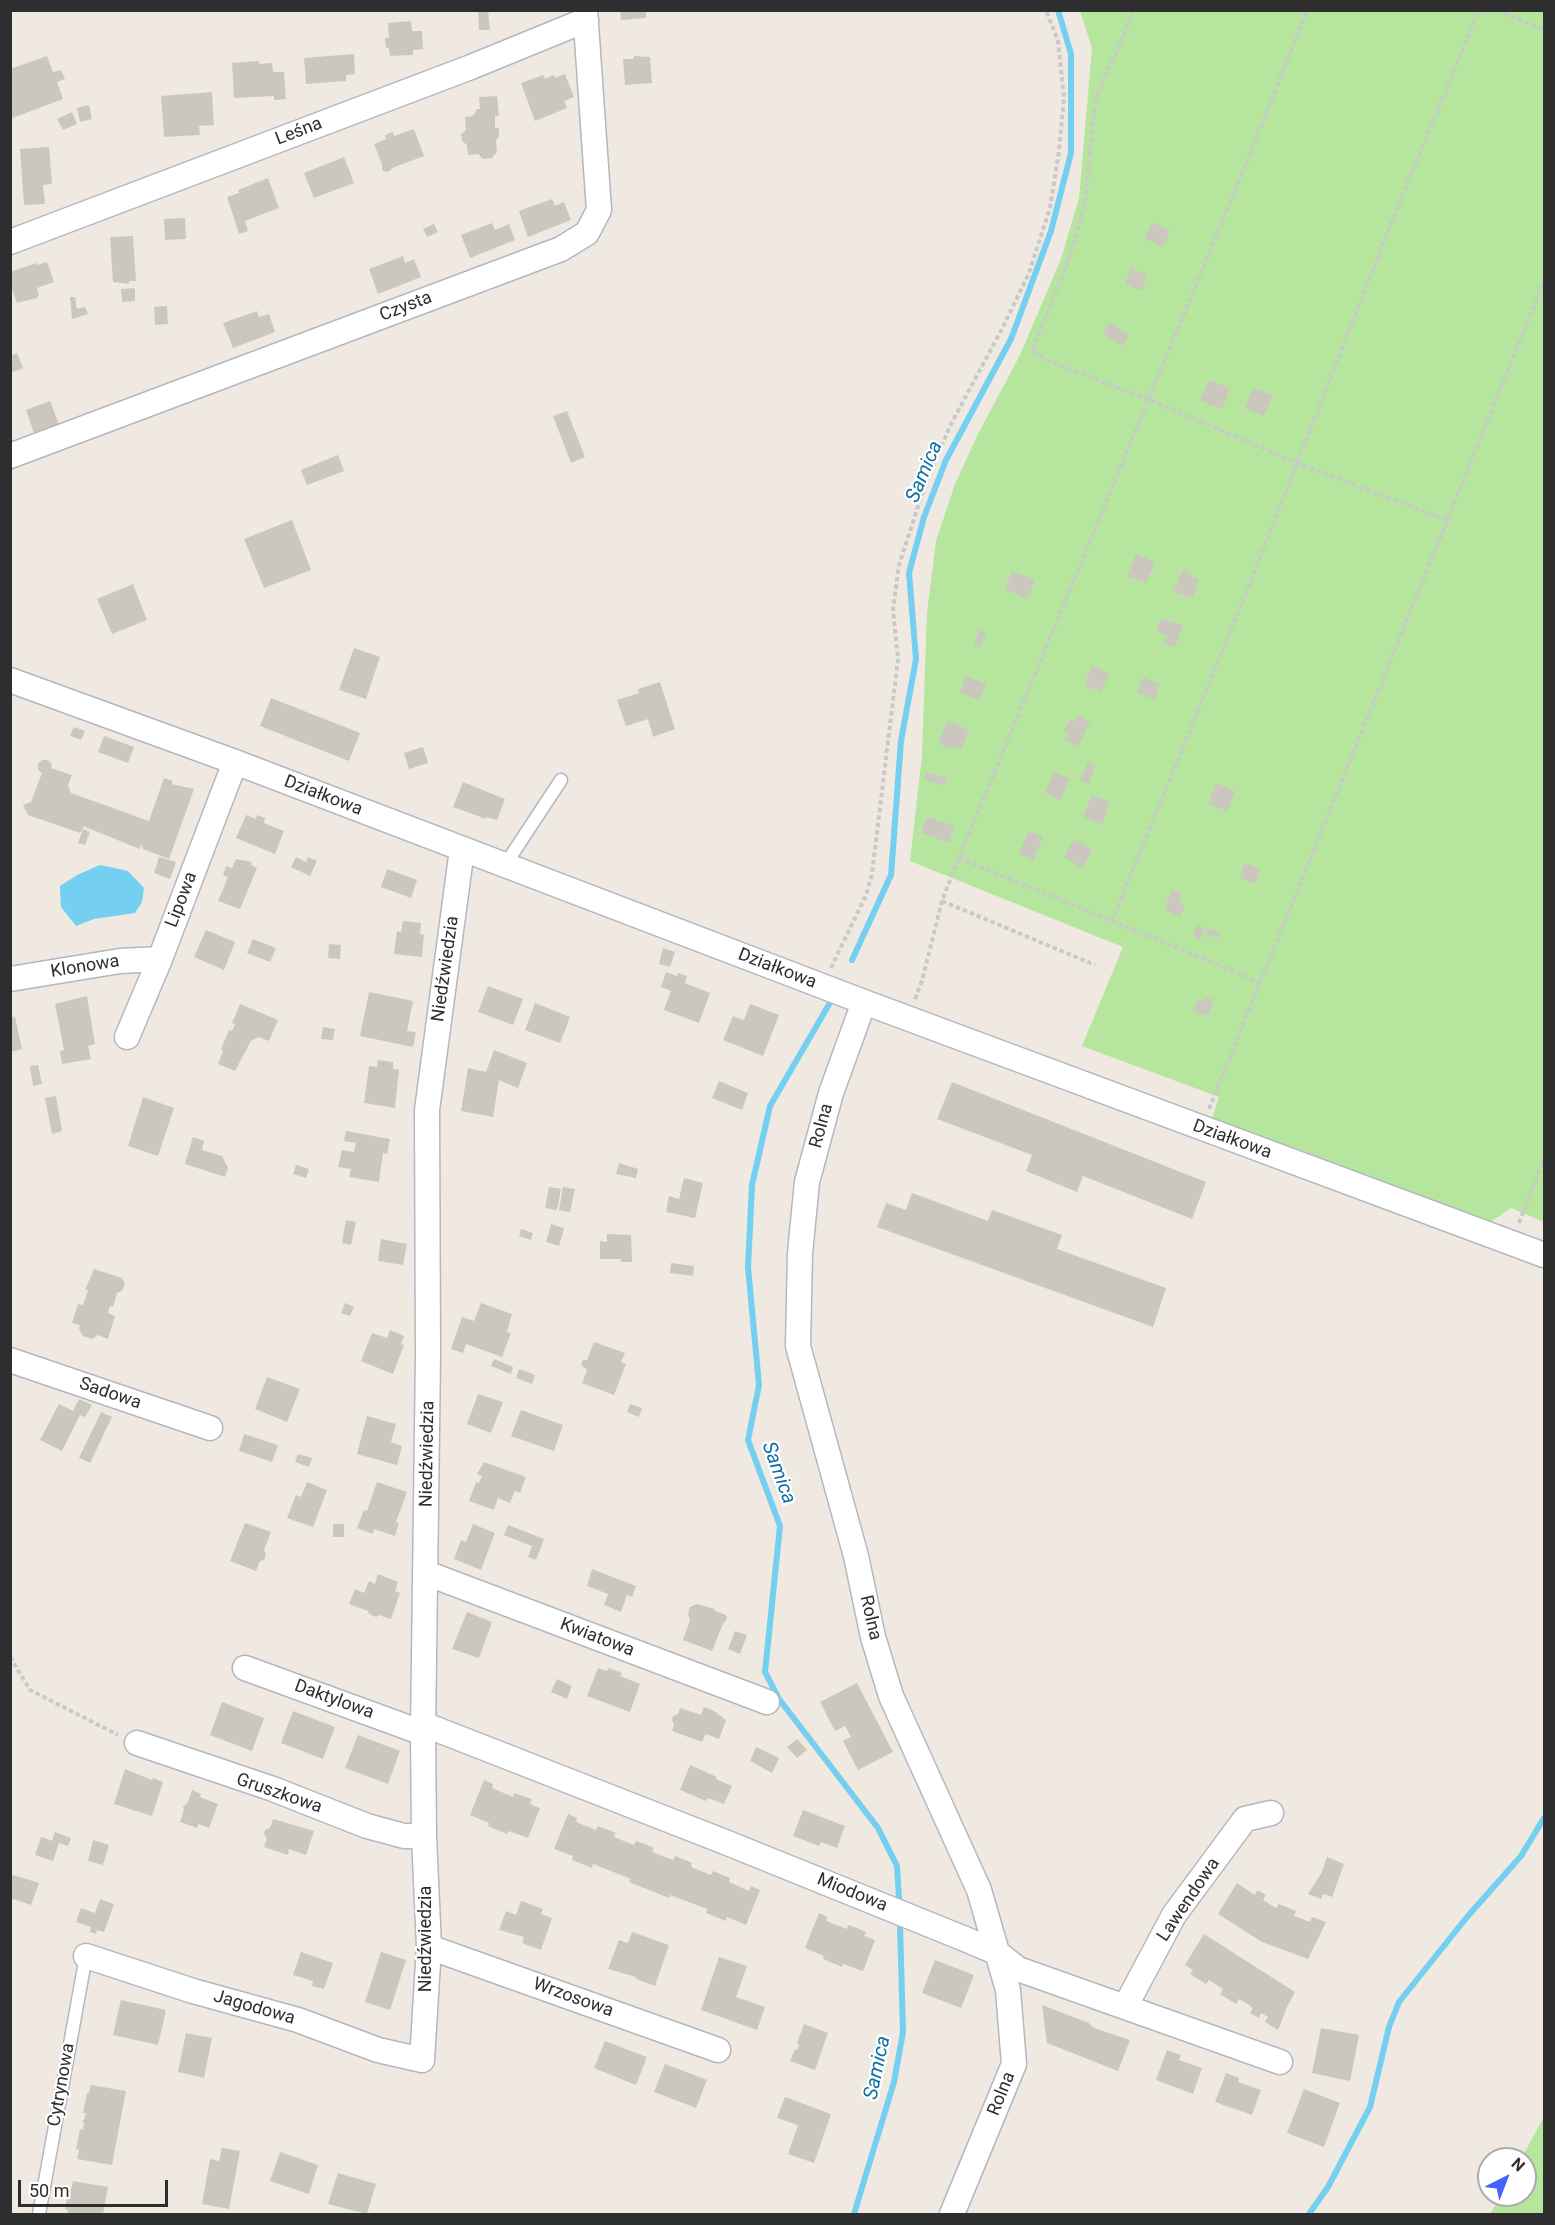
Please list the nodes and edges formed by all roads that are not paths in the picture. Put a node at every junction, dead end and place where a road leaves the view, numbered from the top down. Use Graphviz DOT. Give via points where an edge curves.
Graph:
graph roads {
  1 [pos="586,15"];
  2 [pos="10,242"];
  3 [pos="10,456"];
  4 [pos="10,680"];
  5 [pos="235,762"];
  6 [pos="561,780"];
  7 [pos="462,849"];
  8 [pos="505,865"];
  9 [pos="160,959"];
  10 [pos="10,979"];
  11 [pos="864,1002"];
  12 [pos="127,1037"];
  13 [pos="1545,1255"];
  14 [pos="10,1360"];
  15 [pos="210,1428"];
  16 [pos="426,1573"];
  17 [pos="245,1668"];
  18 [pos="767,1702"];
  19 [pos="423,1728"];
  20 [pos="137,1743"];
  21 [pos="1271,1813"];
  22 [pos="424,1836"];
  23 [pos="429,1947"];
  24 [pos="998,1953"];
  25 [pos="86,1956"];
  26 [pos="1125,2007"];
  27 [pos="718,2050"];
  28 [pos="423,2060"];
  29 [pos="1280,2062"];
  30 [pos="39,2214"];
  31 [pos="952,2214"];
  1 -- 2 [label="street, Leśna" via="471,67"];
  1 -- 3 [label="street, Czysta" via="599,210 588,232 561,249"];
  4 -- 5 [label="street, Działkowa"];
  5 -- 7 [label="street, Działkowa"];
  5 -- 9 [label="street, Lipowa"];
  6 -- 8 [label="lane"];
  7 -- 8 [label="street, Działkowa"];
  7 -- 16 [label="street, Niedźwiedzia" via="428,1110"];
  8 -- 11 [label="street, Działkowa"];
  9 -- 10 [label="street, Klonowa" via="120,961"];
  9 -- 12 [label="street, Lipowa"];
  11 -- 13 [label="street, Działkowa"];
  11 -- 24 [label="street, Rolna" via="831,1093 807,1182 800,1253 798,1346 891,1696 979,1890"];
  14 -- 15 [label="street, Sadowa"];
  16 -- 18 [label="street, Kwiatowa"];
  16 -- 19 [label="street, Niedźwiedzia"];
  17 -- 19 [label="street, Daktylowa"];
  19 -- 22 [label="street, Niedźwiedzia"];
  19 -- 24 [label="street, Miodowa" via="725,1842"];
  20 -- 22 [label="street, Gruszkowa" via="368,1826 404,1836"];
  21 -- 26 [label="street, Lawendowa" via="1245,1820 1174,1915"];
  22 -- 23 [label="street, Niedźwiedzia"];
  23 -- 27 [label="street, Wrzosowa"];
  23 -- 28 [label="street, Niedźwiedzia"];
  24 -- 26 [label="street, Miodowa" via="1018,1969"];
  24 -- 31 [label="street, Rolna" via="1008,1990 1014,2064"];
  25 -- 28 [label="street, Jagodowa" via="298,2020 378,2050"];
  25 -- 30 [label="lane, Cytrynowa"];
  26 -- 29 [label="street, Miodowa"];
}
